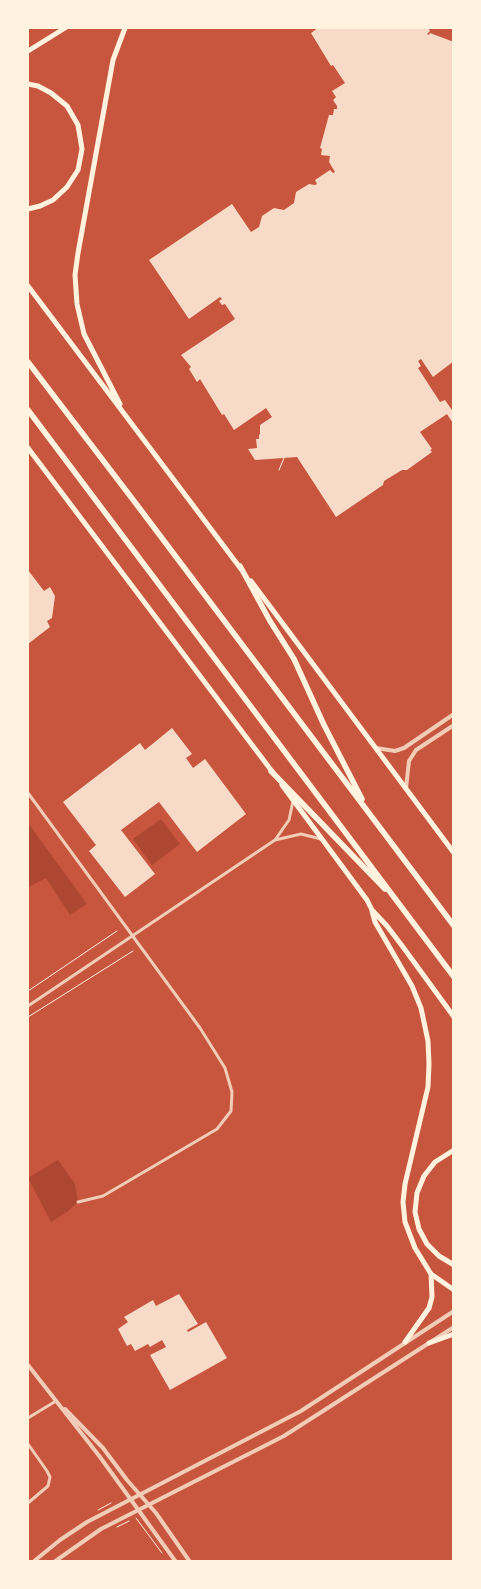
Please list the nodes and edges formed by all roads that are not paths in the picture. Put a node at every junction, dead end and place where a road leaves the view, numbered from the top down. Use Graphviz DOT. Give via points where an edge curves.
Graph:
graph roads {
  1 [pos="65,28"];
  2 [pos="125,28"];
  3 [pos="28,51"];
  4 [pos="28,84"];
  5 [pos="28,209"];
  6 [pos="28,286"];
  7 [pos="28,362"];
  8 [pos="28,410"];
  9 [pos="128,418"];
  10 [pos="28,448"];
  11 [pos="28,453"];
  12 [pos="38,462"];
  13 [pos="240,566"];
  14 [pos="454,714"];
  15 [pos="454,724"];
  16 [pos="376,748"];
  17 [pos="271,771"];
  18 [pos="406,788"];
  19 [pos="28,794"];
  20 [pos="293,800"];
  21 [pos="368,812"];
  22 [pos="322,839"];
  23 [pos="275,840"];
  24 [pos="454,853"];
  25 [pos="402,907"];
  26 [pos="372,910"];
  27 [pos="454,926"];
  28 [pos="133,936"];
  29 [pos="454,977"];
  30 [pos="28,1006"];
  31 [pos="454,1017"];
  32 [pos="454,1150"];
  33 [pos="78,1202"];
  34 [pos="454,1265"];
  35 [pos="431,1274"];
  36 [pos="454,1290"];
  37 [pos="454,1311"];
  38 [pos="454,1326"];
  39 [pos="454,1334"];
  40 [pos="405,1342"];
  41 [pos="429,1342"];
  42 [pos="28,1365"];
  43 [pos="56,1400"];
  44 [pos="28,1418"];
  45 [pos="28,1444"];
  46 [pos="139,1494"];
  47 [pos="130,1498"];
  48 [pos="28,1502"];
  49 [pos="149,1504"];
  50 [pos="138,1510"];
  51 [pos="33,1562"];
  52 [pos="54,1562"];
  53 [pos="176,1562"];
  54 [pos="190,1562"];
  1 -- 3 [label="main road"];
  2 -- 9 [label="main road" via="112,66 75,285 84,334"];
  4 -- 5 [label="main road" via="45,89 67,106 78,126 82,149 78,170 67,187 53,200"];
  6 -- 9 [label="main road"];
  7 -- 21 [label="highway"];
  8 -- 25 [label="highway"];
  9 -- 13 [label="main road"];
  10 -- 12 [label="main road"];
  11 -- 12 [label="main road"];
  12 -- 17 [label="main road"];
  13 -- 16 [label="main road"];
  13 -- 21 [label="highway" via="294,659"];
  14 -- 16 [label="street" via="404,748 394,751"];
  15 -- 18 [label="street" via="414,753 408,766"];
  16 -- 18 [label="main road"];
  17 -- 20 [label="main road"];
  17 -- 25 [label="highway"];
  18 -- 24 [label="main road"];
  19 -- 28 [label="street"];
  20 -- 22 [label="main road"];
  20 -- 23 [label="street" via="289,820"];
  21 -- 27 [label="highway"];
  22 -- 23 [label="street" via="301,834"];
  22 -- 26 [label="main road"];
  23 -- 28 [label="street"];
  25 -- 29 [label="highway"];
  26 -- 31 [label="main road"];
  26 -- 35 [label="main road" via="375,922 412,986 427,1034 428,1087 403,1202 410,1235"];
  28 -- 30 [label="street"];
  28 -- 33 [label="street" via="225,1068 232,1092 231,1111 218,1129 103,1196"];
  32 -- 34 [label="main road" via="435,1162 424,1176 417,1193 416,1212 419,1229 427,1244"];
  35 -- 36 [label="main road"];
  35 -- 40 [label="main road" via="429,1308"];
  37 -- 40 [label="street"];
  38 -- 41 [label="street"];
  39 -- 41 [label="main road"];
  40 -- 46 [label="street" via="287,1419"];
  41 -- 49 [label="street" via="284,1436"];
  42 -- 43 [label="street"];
  43 -- 44 [label="street"];
  43 -- 46 [label="street" via="98,1442"];
  43 -- 47 [label="street"];
  45 -- 48 [label="street" via="50,1477 48,1486"];
  46 -- 47 [label="street"];
  46 -- 49 [label="street"];
  47 -- 50 [label="street"];
  47 -- 51 [label="street" via="80,1526"];
  49 -- 50 [label="street"];
  49 -- 54 [label="street"];
  50 -- 52 [label="street" via="93,1534"];
  50 -- 53 [label="street"];
}
